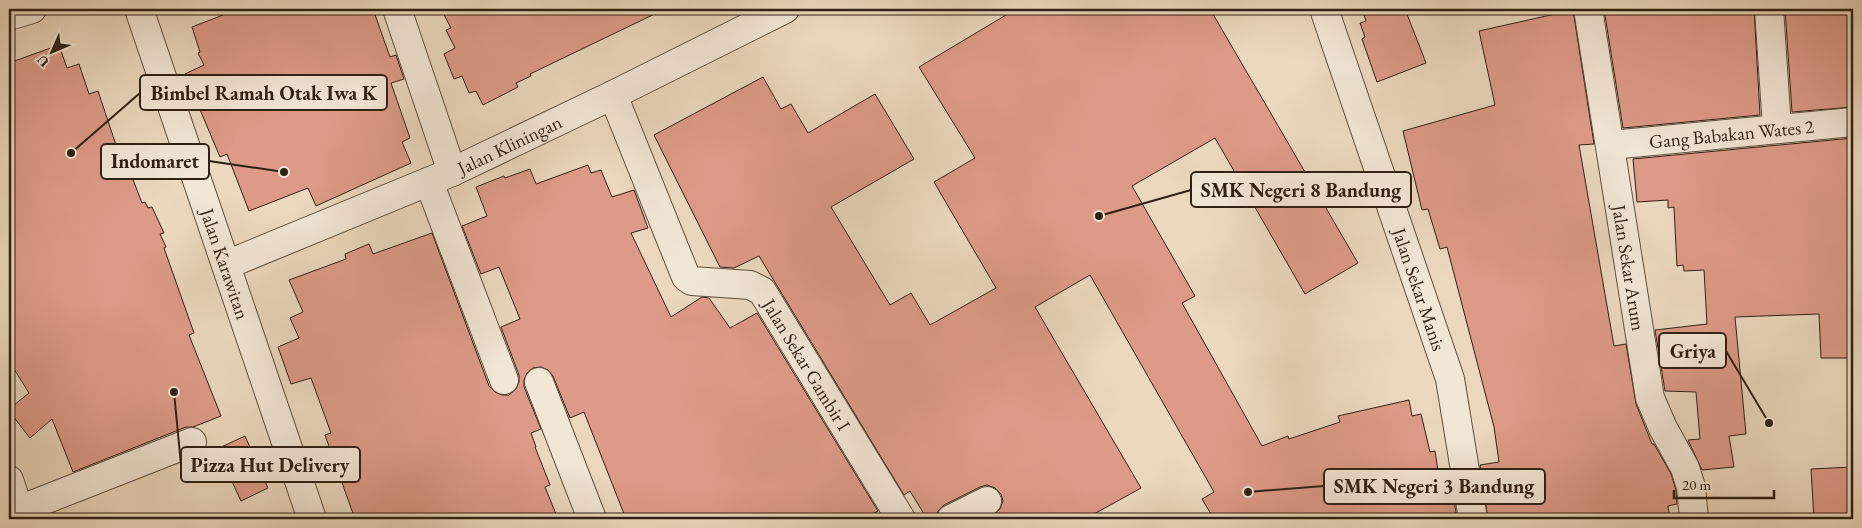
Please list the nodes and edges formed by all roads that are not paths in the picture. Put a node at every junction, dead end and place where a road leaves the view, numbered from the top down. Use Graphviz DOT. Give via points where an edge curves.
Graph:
graph roads {
  1 [pos="32,9"];
  2 [pos="139,9"];
  3 [pos="397,9"];
  4 [pos="785,9"];
  5 [pos="1324,9"];
  6 [pos="1588,9"];
  7 [pos="1769,9"];
  8 [pos="9,16"];
  9 [pos="613,95"];
  10 [pos="1853,122"];
  11 [pos="1777,128"];
  12 [pos="1611,145"];
  13 [pos="441,177"];
  14 [pos="226,265"];
  15 [pos="504,380"];
  16 [pos="539,382"];
  17 [pos="192,442"];
  18 [pos="9,480"];
  19 [pos="986,501"];
  20 [pos="21,515"];
  21 [pos="312,519"];
  22 [pos="592,519"];
  23 [pos="901,519"];
  24 [pos="952,519"];
  25 [pos="1473,519"];
  26 [pos="1694,519"];
  1 -- 8 [label="street"];
  2 -- 14 [label="street, Jalan Karawitan"];
  3 -- 13 [label="street"];
  4 -- 9 [label="street, Jalan Kliningan"];
  5 -- 25 [label="street, Jalan Sekar Manis" via="1450,379"];
  6 -- 12 [label="street, Jalan Sekar Arum"];
  7 -- 11 [label="street"];
  9 -- 13 [label="street, Jalan Kliningan"];
  9 -- 23 [label="street, Jalan Sekar Gambir I" via="686,277 692,281 750,285 762,291"];
  10 -- 11 [label="street, Gang Babakan Wates 2"];
  11 -- 12 [label="street, Gang Babakan Wates 2"];
  12 -- 26 [label="street, Jalan Sekar Arum" via="1650,398 1686,468"];
  13 -- 14 [label="street, Jalan Kliningan"];
  13 -- 15 [label="street"];
  14 -- 21 [label="street, Jalan Karawitan"];
  16 -- 22 [label="street"];
  17 -- 20 [label="street"];
  18 -- 20 [label="street"];
  19 -- 24 [label="street"];
}
